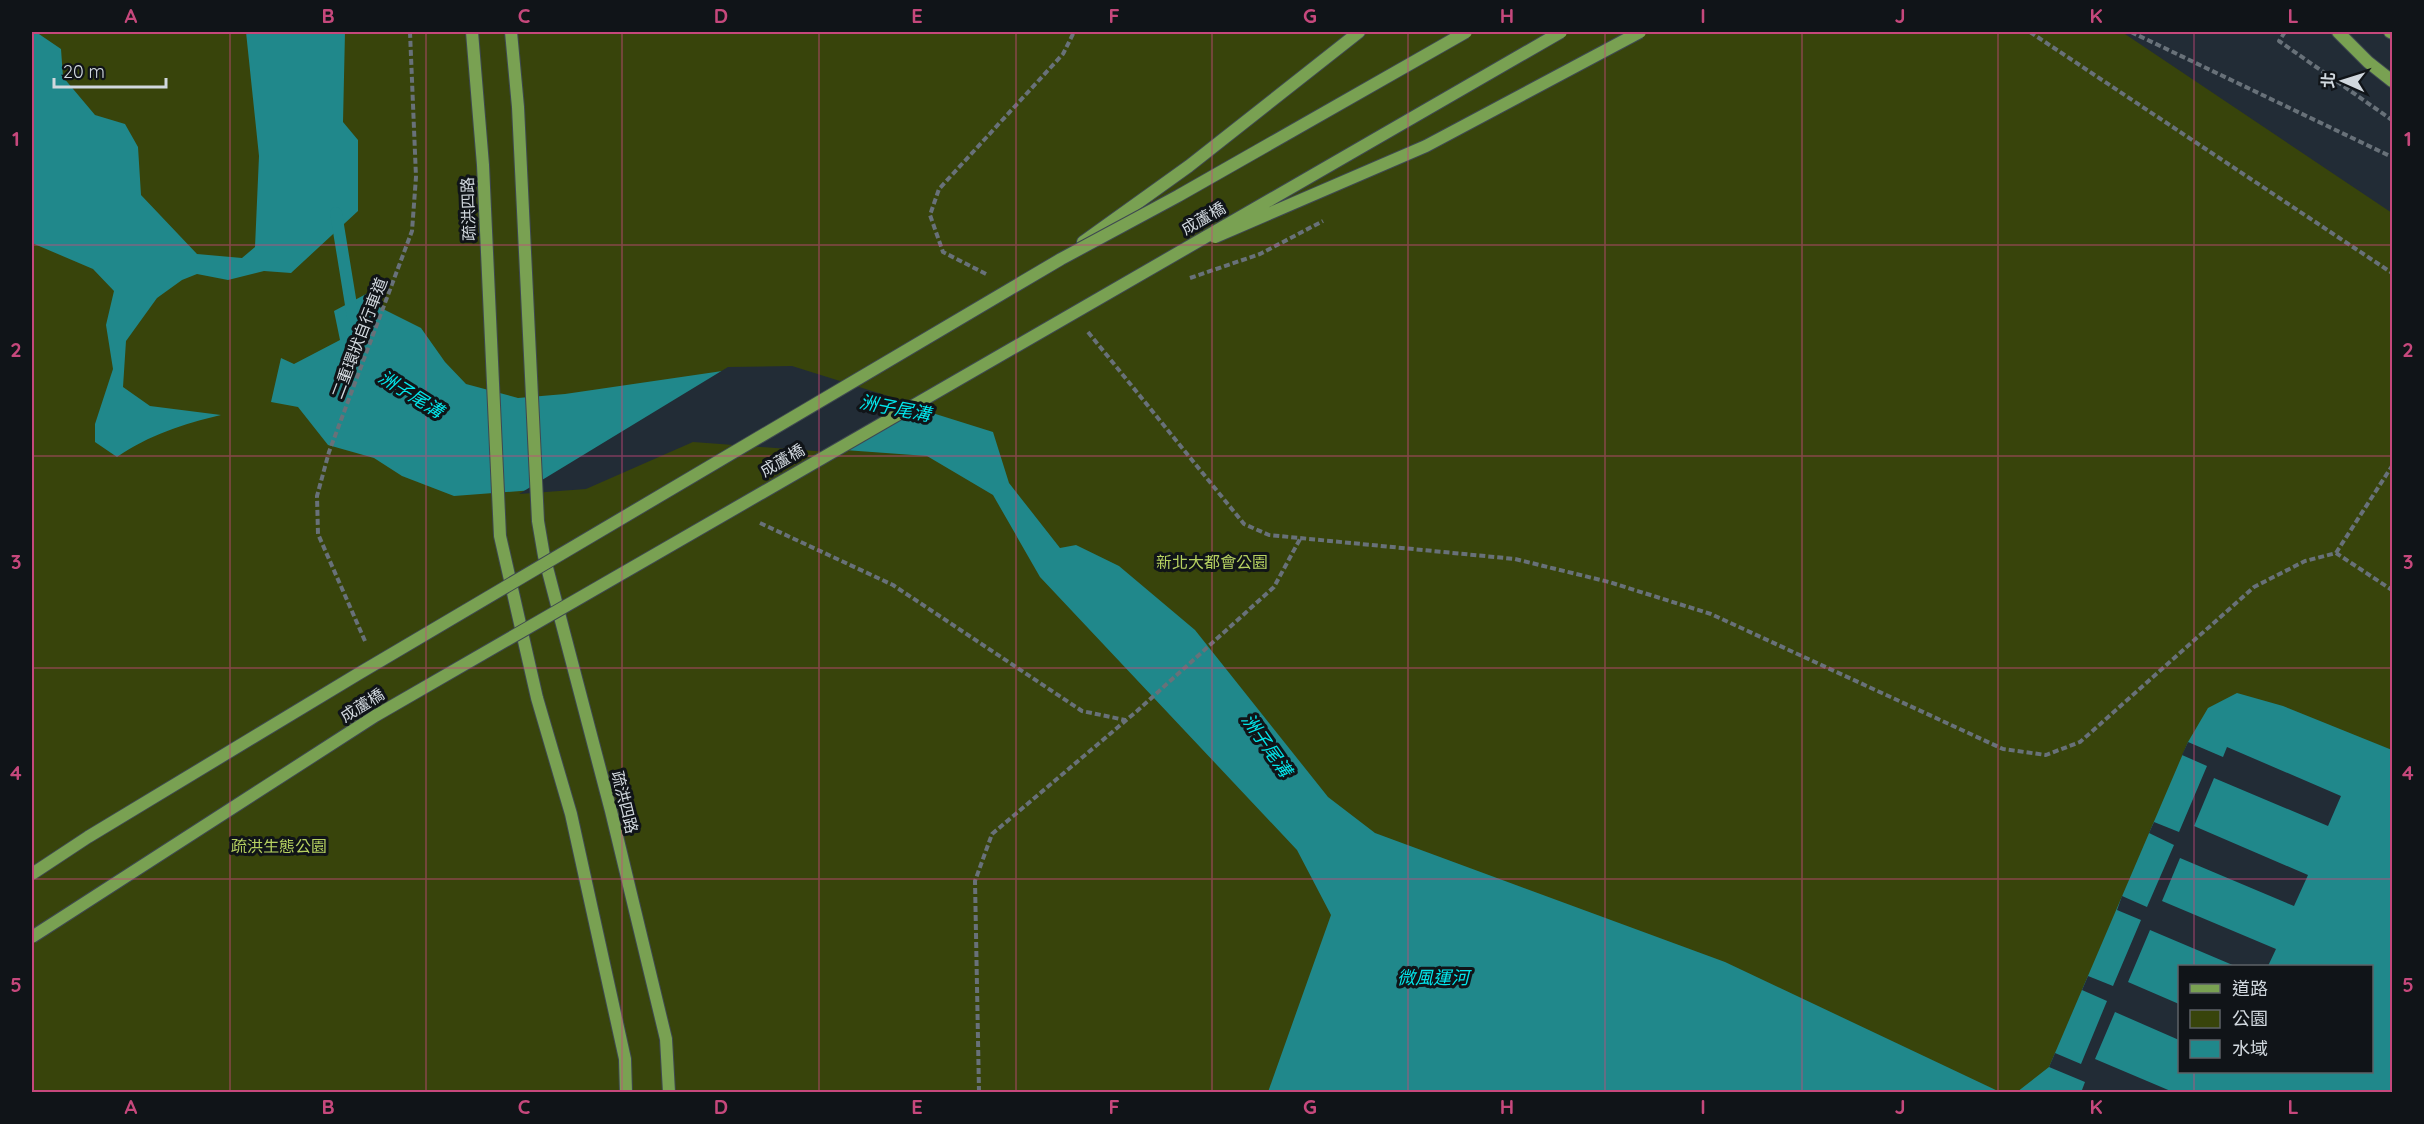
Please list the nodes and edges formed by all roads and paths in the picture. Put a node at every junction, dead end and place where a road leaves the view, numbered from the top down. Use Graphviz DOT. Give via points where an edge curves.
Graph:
graph roads {
  1 [pos="410,32"];
  2 [pos="472,32"];
  3 [pos="511,32"];
  4 [pos="1074,32"];
  5 [pos="1359,32"];
  6 [pos="1467,32"];
  7 [pos="1561,32"];
  8 [pos="1640,32"];
  9 [pos="2030,32"];
  10 [pos="2131,32"];
  11 [pos="2285,32"];
  12 [pos="2338,32"];
  13 [pos="2392,81"];
  14 [pos="2392,120"];
  15 [pos="2392,158"];
  16 [pos="1061,259"];
  17 [pos="2392,273"];
  18 [pos="994,278"];
  19 [pos="1084,327"];
  20 [pos="1003,352"];
  21 [pos="2392,466"];
  22 [pos="749,520"];
  23 [pos="1300,539"];
  24 [pos="2336,553"];
  25 [pos="2392,590"];
  26 [pos="366,642"];
  27 [pos="1126,721"];
  28 [pos="32,874"];
  29 [pos="32,937"];
  30 [pos="626,1092"];
  31 [pos="669,1092"];
  32 [pos="979,1092"];
  1 -- 26 [label="path, 二重環狀自行車道" via="416,177 412,231 329,452 317,496 318,534"];
  2 -- 30 [label="main road, 疏洪四路" via="483,165 500,536 537,698 571,814 625,1059"];
  3 -- 31 [label="main road, 疏洪四路" via="538,521 666,1039"];
  4 -- 18 [label="path" via="1063,54 939,189 930,215 943,252"];
  5 -- 16 [label="main road, bridge" via="1189,166"];
  6 -- 16 [label="main road, 成蘆橋, bridge"];
  7 -- 20 [label="main road, 成蘆橋, bridge"];
  8 -- 20 [label="main road, bridge" via="1426,146 1207,241"];
  9 -- 17 [label="path"];
  10 -- 15 [label="path"];
  11 -- 14 [label="path" via="2279,40"];
  12 -- 13 [label="main road"];
  16 -- 28 [label="main road, 成蘆橋, bridge" via="358,674"];
  19 -- 23 [label="path" via="1244,525 1269,535"];
  20 -- 29 [label="main road, 成蘆橋, bridge" via="375,716"];
  21 -- 24 [label="path"];
  22 -- 27 [label="path" via="893,585 1082,711"];
  23 -- 24 [label="path" via="1515,559 1610,582 1711,614 2003,749 2046,755 2080,742 2254,586 2305,561"];
  23 -- 27 [label="path" via="1274,587"];
  24 -- 25 [label="path"];
  27 -- 32 [label="path" via="992,834 975,881"];
}
